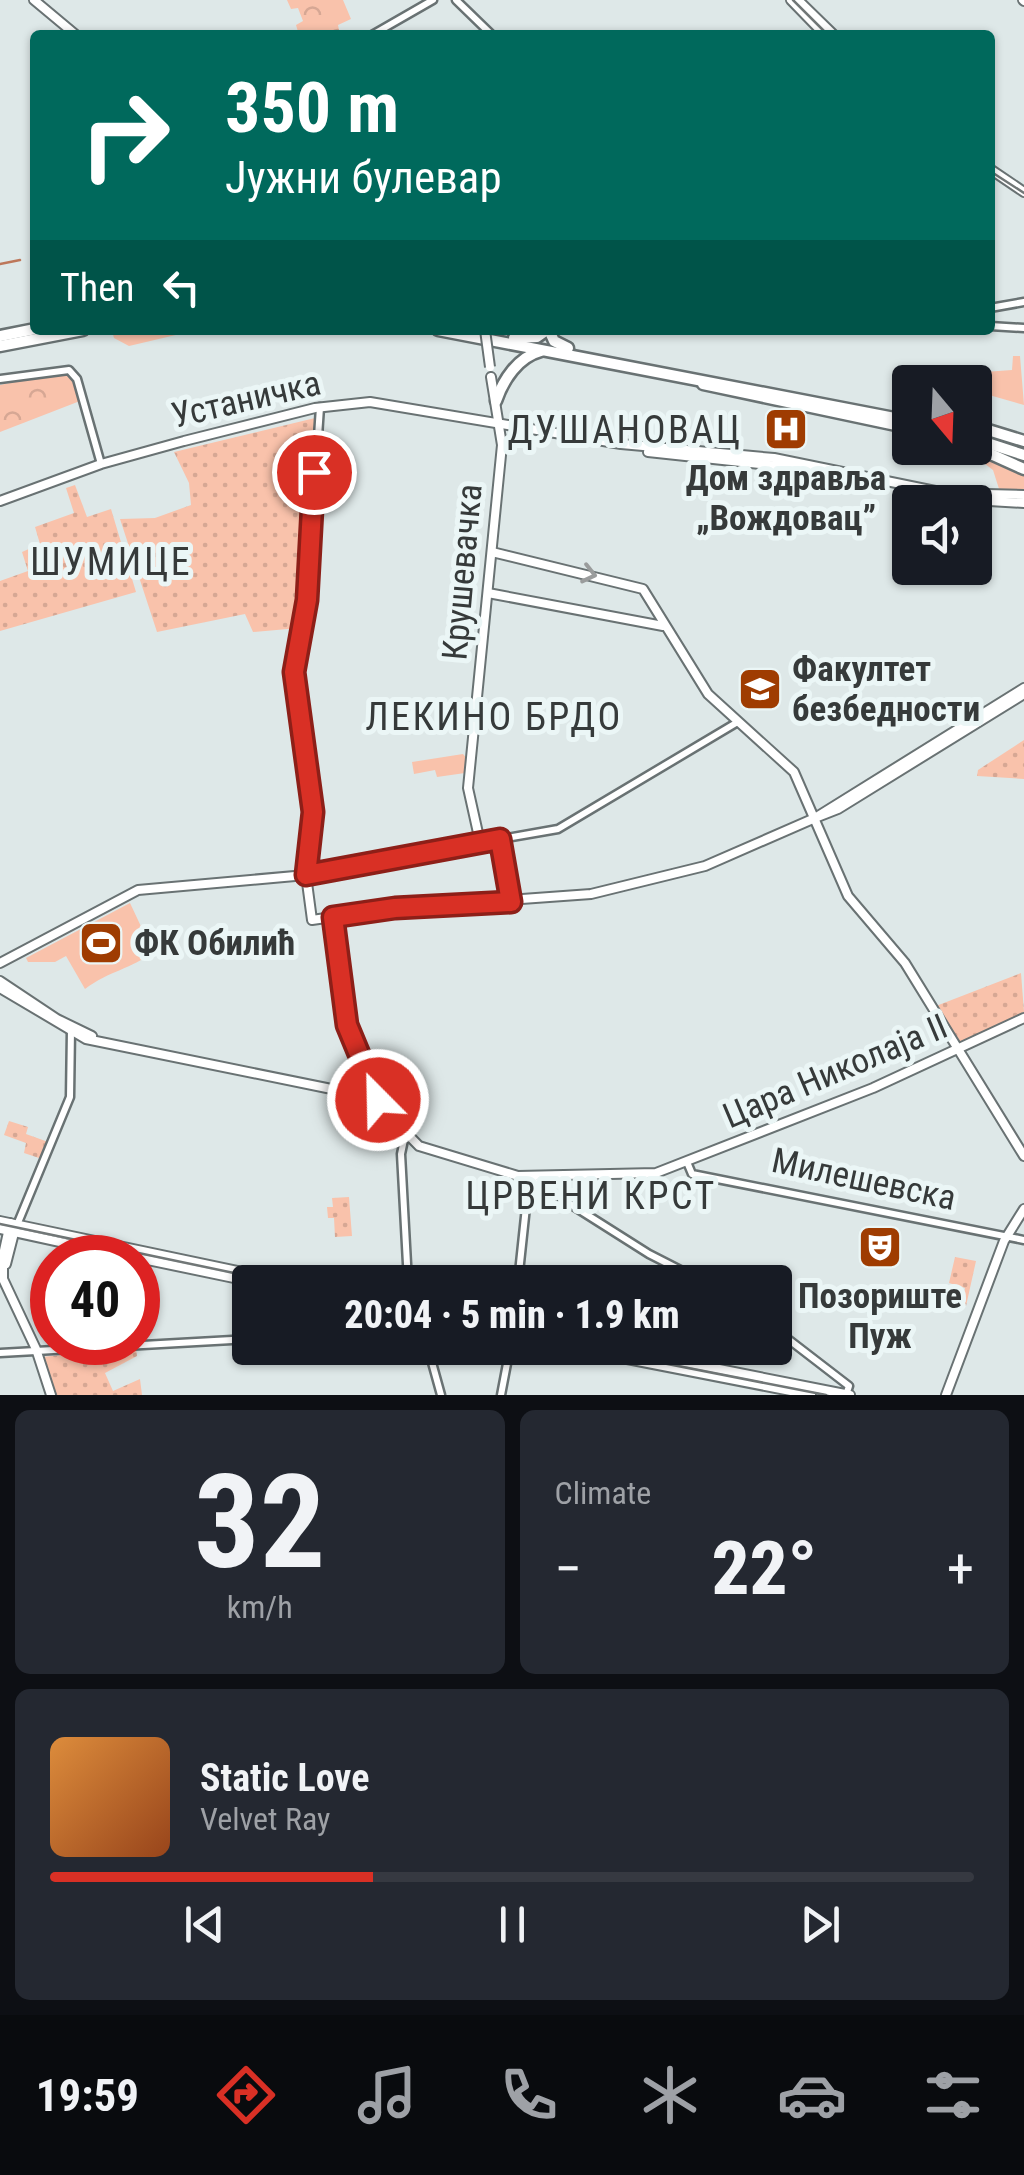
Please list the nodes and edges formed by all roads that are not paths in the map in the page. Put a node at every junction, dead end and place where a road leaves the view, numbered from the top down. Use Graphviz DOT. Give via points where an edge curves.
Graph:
graph roads {
  1 [pos="34,0"];
  2 [pos="433,0"];
  3 [pos="456,0"];
  4 [pos="794,0"];
  5 [pos="70,30"];
  6 [pos="381,30"];
  7 [pos="487,30"];
  8 [pos="821,30"];
  9 [pos="828,30"];
  10 [pos="995,175"];
  11 [pos="1024,194"];
  12 [pos="1024,302"];
  13 [pos="995,307"];
  14 [pos="995,327"];
  15 [pos="1024,328"];
  16 [pos="30,330"];
  17 [pos="57,335"];
  18 [pos="474,335"];
  19 [pos="486,335"];
  20 [pos="488,335"];
  21 [pos="540,335"];
  22 [pos="551,335"];
  23 [pos="0,336"];
  24 [pos="509,340"];
  25 [pos="0,346"];
  26 [pos="568,348"];
  27 [pos="546,350"];
  28 [pos="521,362"];
  29 [pos="491,373"];
  30 [pos="508,376"];
  31 [pos="0,379"];
  32 [pos="496,402"];
  33 [pos="320,407"];
  34 [pos="892,415"];
  35 [pos="892,416"];
  36 [pos="498,422"];
  37 [pos="992,439"];
  38 [pos="1024,441"];
  39 [pos="992,443"];
  40 [pos="992,448"];
  41 [pos="1024,452"];
  42 [pos="102,464"];
  43 [pos="1024,466"];
  44 [pos="1024,499"];
  45 [pos="0,501"];
  46 [pos="492,552"];
  47 [pos="488,593"];
  48 [pos="662,626"];
  49 [pos="1024,691"];
  50 [pos="986,702"];
  51 [pos="988,712"];
  52 [pos="736,723"];
  53 [pos="815,818"];
  54 [pos="500,839"];
  55 [pos="480,842"];
  56 [pos="306,875"];
  57 [pos="511,902"];
  58 [pos="333,917"];
  59 [pos="0,963"];
  60 [pos="0,985"];
  61 [pos="1024,1018"];
  62 [pos="70,1029"];
  63 [pos="86,1039"];
  64 [pos="109,1044"];
  65 [pos="72,1048"];
  66 [pos="957,1050"];
  67 [pos="372,1084"];
  68 [pos="361,1095"];
  69 [pos="378,1103"];
  70 [pos="405,1134"];
  71 [pos="1024,1156"];
  72 [pos="687,1162"];
  73 [pos="529,1178"];
  74 [pos="543,1178"];
  75 [pos="543,1189"];
  76 [pos="1024,1209"];
  77 [pos="0,1220"];
  78 [pos="10,1228"];
  79 [pos="39,1235"];
  80 [pos="1006,1236"];
  81 [pos="1024,1240"];
  82 [pos="160,1263"];
  83 [pos="407,1265"];
  84 [pos="520,1265"];
  85 [pos="674,1265"];
  86 [pos="232,1271"];
  87 [pos="232,1278"];
  88 [pos="30,1337"];
  89 [pos="232,1340"];
  90 [pos="160,1343"];
  91 [pos="792,1345"];
  92 [pos="30,1350"];
  93 [pos="0,1352"];
  94 [pos="41,1365"];
  95 [pos="433,1365"];
  96 [pos="507,1365"];
  97 [pos="658,1365"];
  98 [pos="702,1365"];
  99 [pos="848,1393"];
  100 [pos="50,1395"];
  101 [pos="441,1395"];
  102 [pos="502,1395"];
  103 [pos="811,1395"];
  104 [pos="946,1395"];
  1 -- 5 [label="main road"];
  2 -- 6 [label="street"];
  3 -- 7 [label="street"];
  4 -- 8 [label="main road"];
  4 -- 9 [label="main road"];
  10 -- 11 [label="main road"];
  12 -- 13 [label="street"];
  14 -- 15 [label="street"];
  16 -- 23 [label="highway"];
  17 -- 25 [label="highway"];
  18 -- 24 [label="highway"];
  19 -- 29 [label="main road, bridge"];
  20 -- 24 [label="highway"];
  21 -- 24 [label="highway"];
  22 -- 26 [label="highway"];
  24 -- 26 [label="highway"];
  24 -- 27 [label="highway"];
  24 -- 28 [label="highway" via="520,348"];
  26 -- 34 [label="highway"];
  27 -- 28 [label="highway"];
  27 -- 35 [label="highway" via="669,373 758,399"];
  28 -- 30 [label="highway"];
  29 -- 30 [label="highway" via="500,380"];
  29 -- 32 [label="main road"];
  29 -- 36 [label="main road"];
  30 -- 32 [label="highway"];
  31 -- 42 [label="street" via="69,370"];
  32 -- 36 [label="main road"];
  33 -- 36 [label="main road, Устаничка" via="376,402"];
  33 -- 42 [label="main road, Устаничка"];
  33 -- 56 [label="street" via="307,600 294,672 313,812"];
  36 -- 44 [label="main road, Устаничка" via="662,454 790,466 934,496"];
  36 -- 46 [label="main road, Крушевачка" via="502,445"];
  37 -- 38 [label="highway"];
  39 -- 41 [label="highway"];
  40 -- 43 [label="highway"];
  42 -- 45 [label="main road, Устаничка"];
  46 -- 47 [label="main road, Крушевачка"];
  46 -- 48 [label="main road, one-way" via="642,588"];
  47 -- 48 [label="main road"];
  47 -- 55 [label="main road, Крушевачка" via="468,788"];
  48 -- 52 [label="main road"];
  49 -- 51 [label="main road"];
  49 -- 53 [label="main road"];
  50 -- 51 [label="main road"];
  51 -- 53 [label="main road"];
  52 -- 53 [label="main road" via="791,769"];
  52 -- 54 [label="street" via="564,826"];
  53 -- 57 [label="main road" via="686,872 590,894"];
  53 -- 66 [label="main road" via="848,896 903,961"];
  54 -- 55 [label="main road"];
  54 -- 57 [label="main road"];
  55 -- 56 [label="main road"];
  56 -- 58 [label="main road" via="312,920"];
  56 -- 59 [label="main road" via="138,890"];
  57 -- 58 [label="main road"];
  58 -- 67 [label="street" via="347,1025"];
  60 -- 62 [label="main road"];
  61 -- 66 [label="main road, Цара Николаја II"];
  62 -- 63 [label="main road"];
  62 -- 64 [label="main road"];
  62 -- 65 [label="street"];
  63 -- 64 [label="main road"];
  63 -- 65 [label="main road"];
  64 -- 68 [label="main road"];
  65 -- 78 [label="street" via="69,1100"];
  66 -- 71 [label="main road"];
  66 -- 72 [label="main road, Цара Николаја II"];
  67 -- 68 [label="main road"];
  67 -- 69 [label="street"];
  68 -- 69 [label="main road"];
  69 -- 70 [label="main road"];
  70 -- 73 [label="main road" via="421,1148"];
  70 -- 83 [label="street"];
  72 -- 74 [label="main road, Цара Николаја II" via="665,1171"];
  72 -- 80 [label="street, Милешевска" via="692,1174"];
  73 -- 74 [label="main road"];
  73 -- 75 [label="street"];
  73 -- 84 [label="street"];
  74 -- 75 [label="main road"];
  75 -- 85 [label="street"];
  76 -- 80 [label="main road"];
  77 -- 78 [label="main road"];
  78 -- 79 [label="main road"];
  78 -- 86 [label="main road"];
  78 -- 88 [label="main road" via="8,1291"];
  80 -- 81 [label="street, Милешевска"];
  80 -- 104 [label="main road"];
  82 -- 87 [label="main road"];
  89 -- 90 [label="street"];
  91 -- 99 [label="street"];
  92 -- 93 [label="street"];
  94 -- 100 [label="main road"];
  95 -- 101 [label="street"];
  96 -- 102 [label="street"];
  97 -- 103 [label="main road"];
  98 -- 99 [label="main road"];
}
